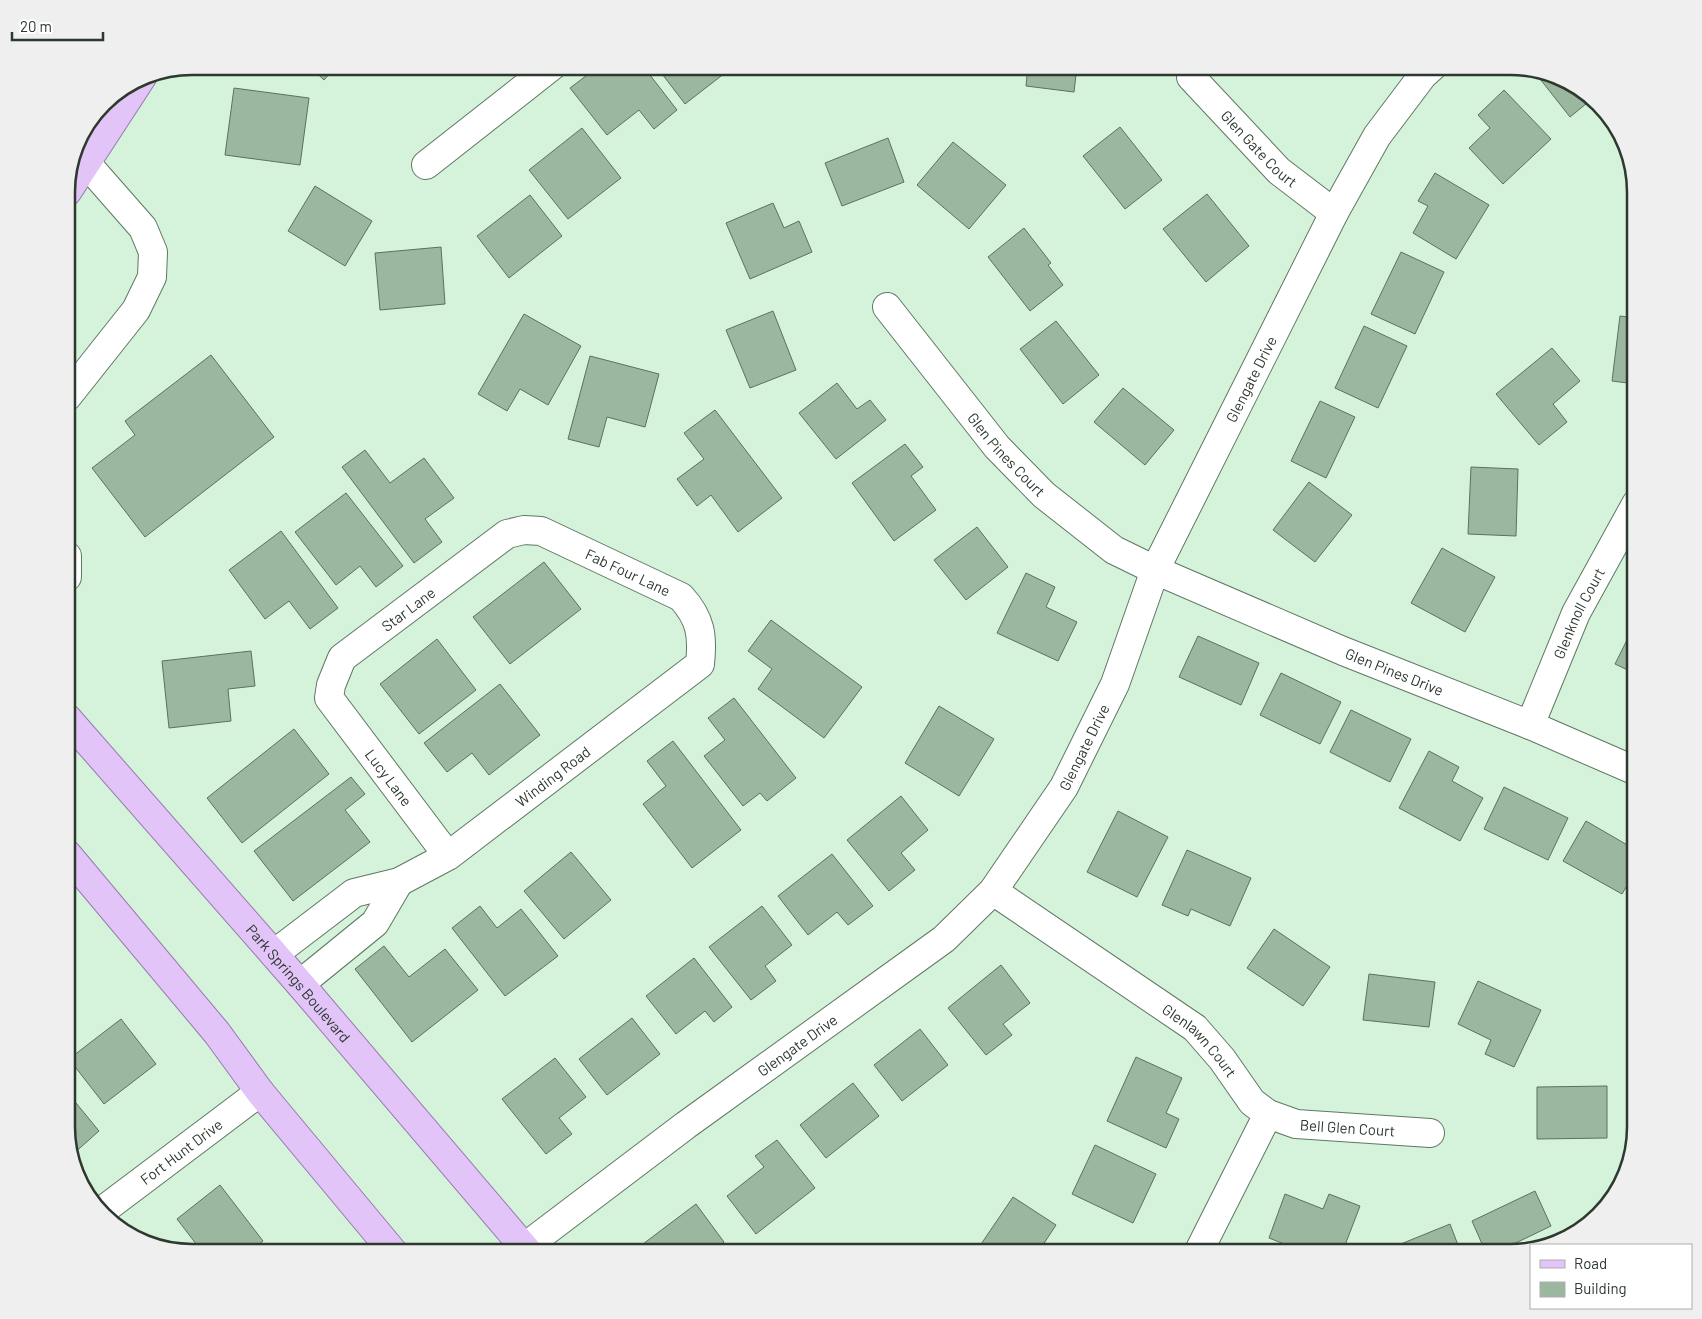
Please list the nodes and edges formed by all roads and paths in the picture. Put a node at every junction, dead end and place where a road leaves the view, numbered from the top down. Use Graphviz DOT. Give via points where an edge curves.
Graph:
graph roads {
  1 [pos="541,75"];
  2 [pos="1423,75"];
  3 [pos="1191,77"];
  4 [pos="132,92"];
  5 [pos="86,163"];
  6 [pos="426,165"];
  7 [pos="76,178"];
  8 [pos="1334,213"];
  9 [pos="886,307"];
  10 [pos="75,386"];
  11 [pos="1627,520"];
  12 [pos="507,534"];
  13 [pos="1155,570"];
  14 [pos="700,664"];
  15 [pos="330,698"];
  16 [pos="1530,725"];
  17 [pos="75,728"];
  18 [pos="75,753"];
  19 [pos="1627,767"];
  20 [pos="147,812"];
  21 [pos="448,856"];
  22 [pos="75,865"];
  23 [pos="399,882"];
  24 [pos="993,892"];
  25 [pos="274,954"];
  26 [pos="300,984"];
  27 [pos="260,1092"];
  28 [pos="1268,1114"];
  29 [pos="1430,1133"];
  30 [pos="106,1207"];
  31 [pos="387,1244"];
  32 [pos="517,1244"];
  33 [pos="532,1244"];
  34 [pos="1203,1244"];
  1 -- 6 [label="street"];
  2 -- 8 [label="street, Glengate Drive" via="1377,136"];
  3 -- 8 [label="street, Glen Gate Court" via="1279,171"];
  4 -- 5 [label="main road"];
  5 -- 7 [label="main road"];
  5 -- 10 [label="street" via="143,228 153,252 152,277 136,310"];
  8 -- 13 [label="street, Glengate Drive"];
  9 -- 13 [label="street, Glen Pines Court" via="997,447 1044,496 1114,550"];
  11 -- 16 [label="street, Glenknoll Court" via="1576,613"];
  12 -- 14 [label="street, Fab Four Lane" via="541,531 681,597 692,609 702,637"];
  12 -- 15 [label="street, Star Lane" via="342,658 331,685"];
  13 -- 16 [label="street, Glen Pines Drive" via="1343,651"];
  13 -- 24 [label="street, Glengate Drive" via="1115,684 1064,787"];
  14 -- 21 [label="street, Winding Road"];
  15 -- 21 [label="street, Lucy Lane"];
  16 -- 19 [label="street, Glen Pines Drive"];
  17 -- 20 [label="main road, Park Springs Boulevard"];
  18 -- 20 [label="main road"];
  20 -- 25 [label="main road, Park Springs Boulevard"];
  21 -- 23 [label="street, Winding Road"];
  22 -- 27 [label="main road" via="217,1033"];
  23 -- 25 [label="street, Winding Road" via="354,893"];
  23 -- 26 [label="street" via="375,923"];
  24 -- 28 [label="street, Glenlawn Court" via="1195,1028 1252,1102"];
  24 -- 33 [label="street, Glengate Drive" via="944,938 694,1119"];
  25 -- 26 [label="main road, Park Springs Boulevard"];
  26 -- 32 [label="main road, Park Springs Boulevard"];
  27 -- 30 [label="street, Fort Hunt Drive"];
  27 -- 31 [label="main road"];
  28 -- 29 [label="street, Bell Glen Court" via="1296,1124"];
  28 -- 34 [label="street"];
}
